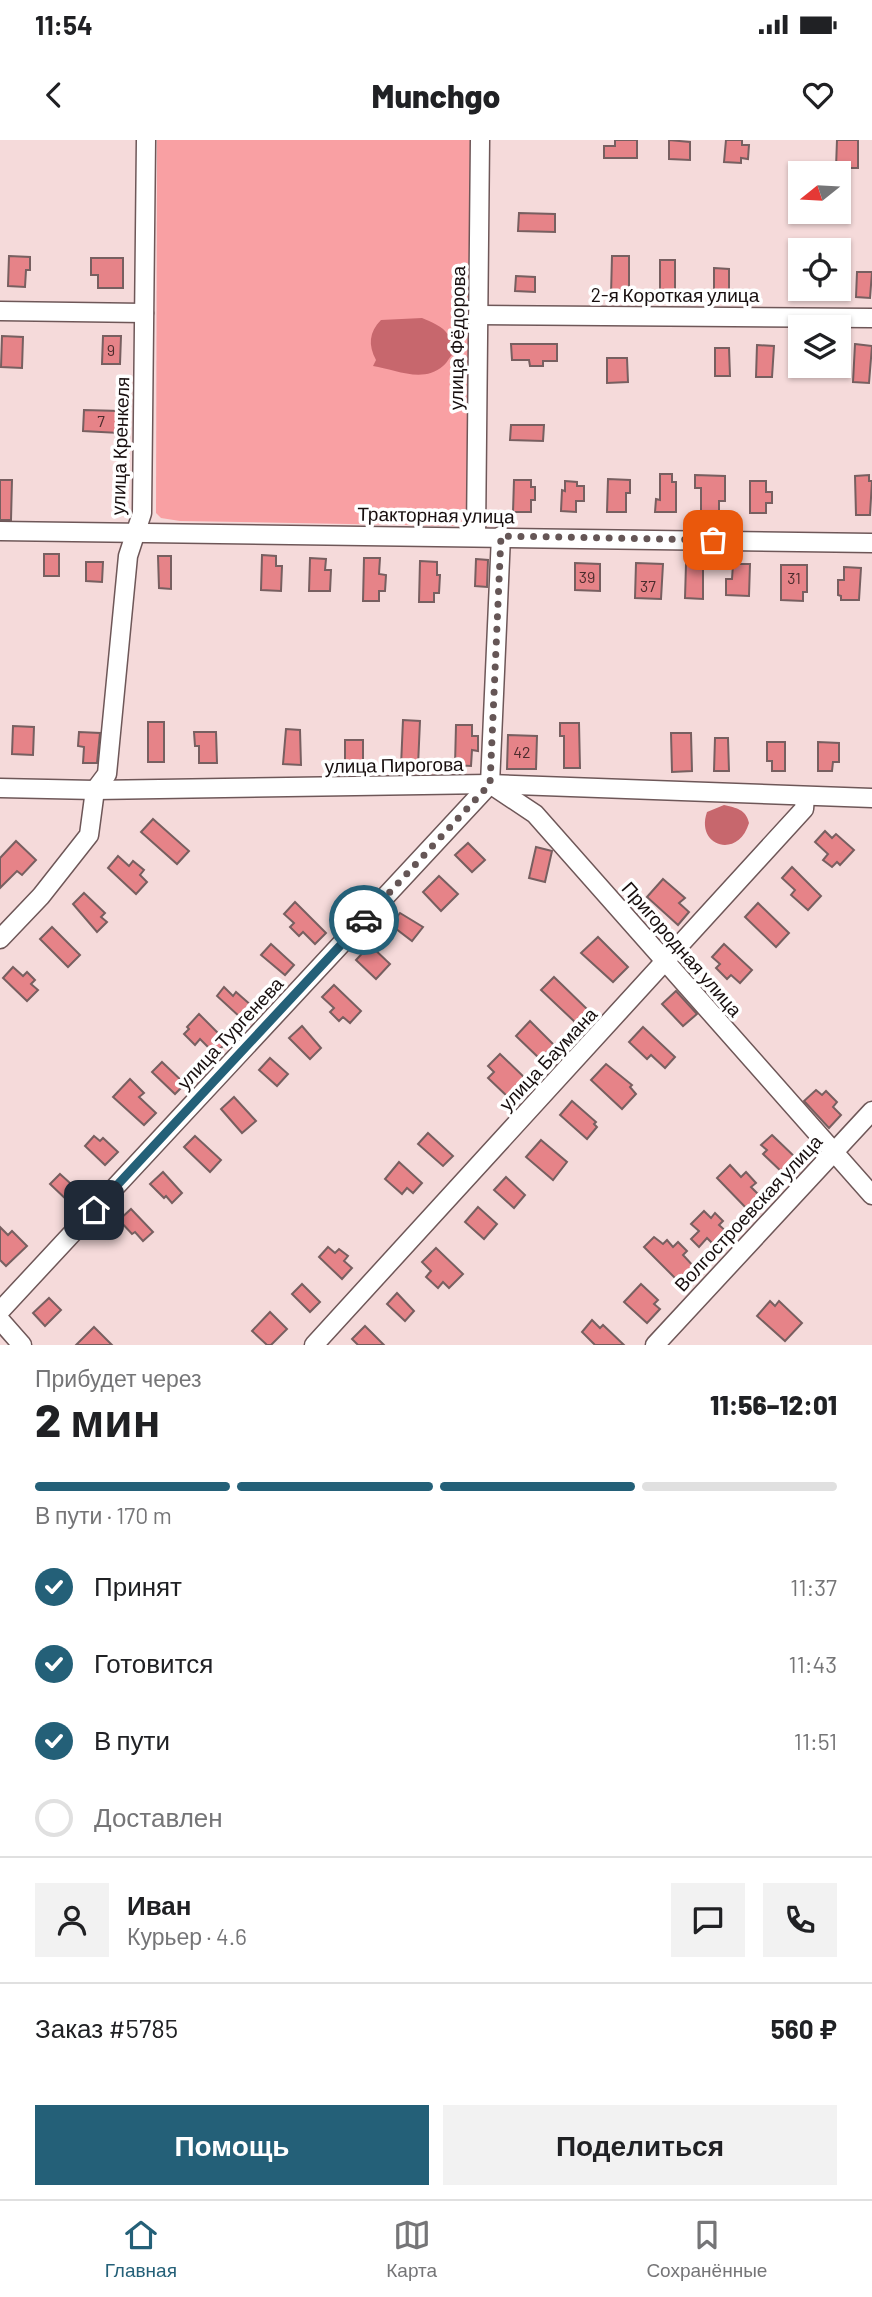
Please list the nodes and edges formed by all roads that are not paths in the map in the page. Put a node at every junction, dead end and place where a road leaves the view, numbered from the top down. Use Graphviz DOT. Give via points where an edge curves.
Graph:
graph roads {
  1 [pos="146,140"];
  2 [pos="480,140"];
  3 [pos="0,312"];
  4 [pos="144,313"];
  5 [pos="478,315"];
  6 [pos="872,318"];
  7 [pos="0,531"];
  8 [pos="136,533"];
  9 [pos="476,536"];
  10 [pos="501,536"];
  11 [pos="872,543"];
  12 [pos="490,784"];
  13 [pos="0,788"];
  14 [pos="95,790"];
  15 [pos="805,797"];
  16 [pos="872,798"];
  17 [pos="0,939"];
  18 [pos="665,962"];
  19 [pos="872,1111"];
  20 [pos="833,1151"];
  21 [pos="872,1195"];
  22 [pos="0,1311"];
  23 [pos="0,1320"];
  24 [pos="22,1345"];
  25 [pos="314,1345"];
  26 [pos="655,1345"];
  1 -- 4 [label="street, улица Кренкеля"];
  2 -- 5 [label="street, улица Фёдорова"];
  3 -- 4 [label="street"];
  4 -- 8 [label="street, улица Кренкеля" via="142,513"];
  5 -- 6 [label="street, 2-я Короткая улица"];
  5 -- 9 [label="street, улица Фёдорова"];
  7 -- 8 [label="street, Тракторная улица"];
  8 -- 9 [label="street, Тракторная улица"];
  8 -- 14 [label="street, улица Кренкеля" via="128,556 107,774"];
  9 -- 10 [label="street, Тракторная улица"];
  10 -- 11 [label="street, Тракторная улица"];
  10 -- 12 [label="street"];
  12 -- 14 [label="street, улица Пирогова"];
  12 -- 15 [label="street, улица Пирогова"];
  12 -- 18 [label="street, Пригородная улица" via="535,814"];
  12 -- 22 [label="street, улица Тургенева"];
  13 -- 14 [label="street, улица Пирогова"];
  14 -- 17 [label="street, улица Кренкеля" via="89,835"];
  15 -- 16 [label="street, улица Пирогова"];
  15 -- 18 [label="street, улица Баумана" via="804,809"];
  18 -- 20 [label="street, Пригородная улица"];
  18 -- 25 [label="street, улица Баумана"];
  19 -- 20 [label="street, Волгостроевская улица"];
  20 -- 21 [label="street, Пригородная улица"];
  20 -- 26 [label="street, Волгостроевская улица"];
  23 -- 24 [label="street"];
}
